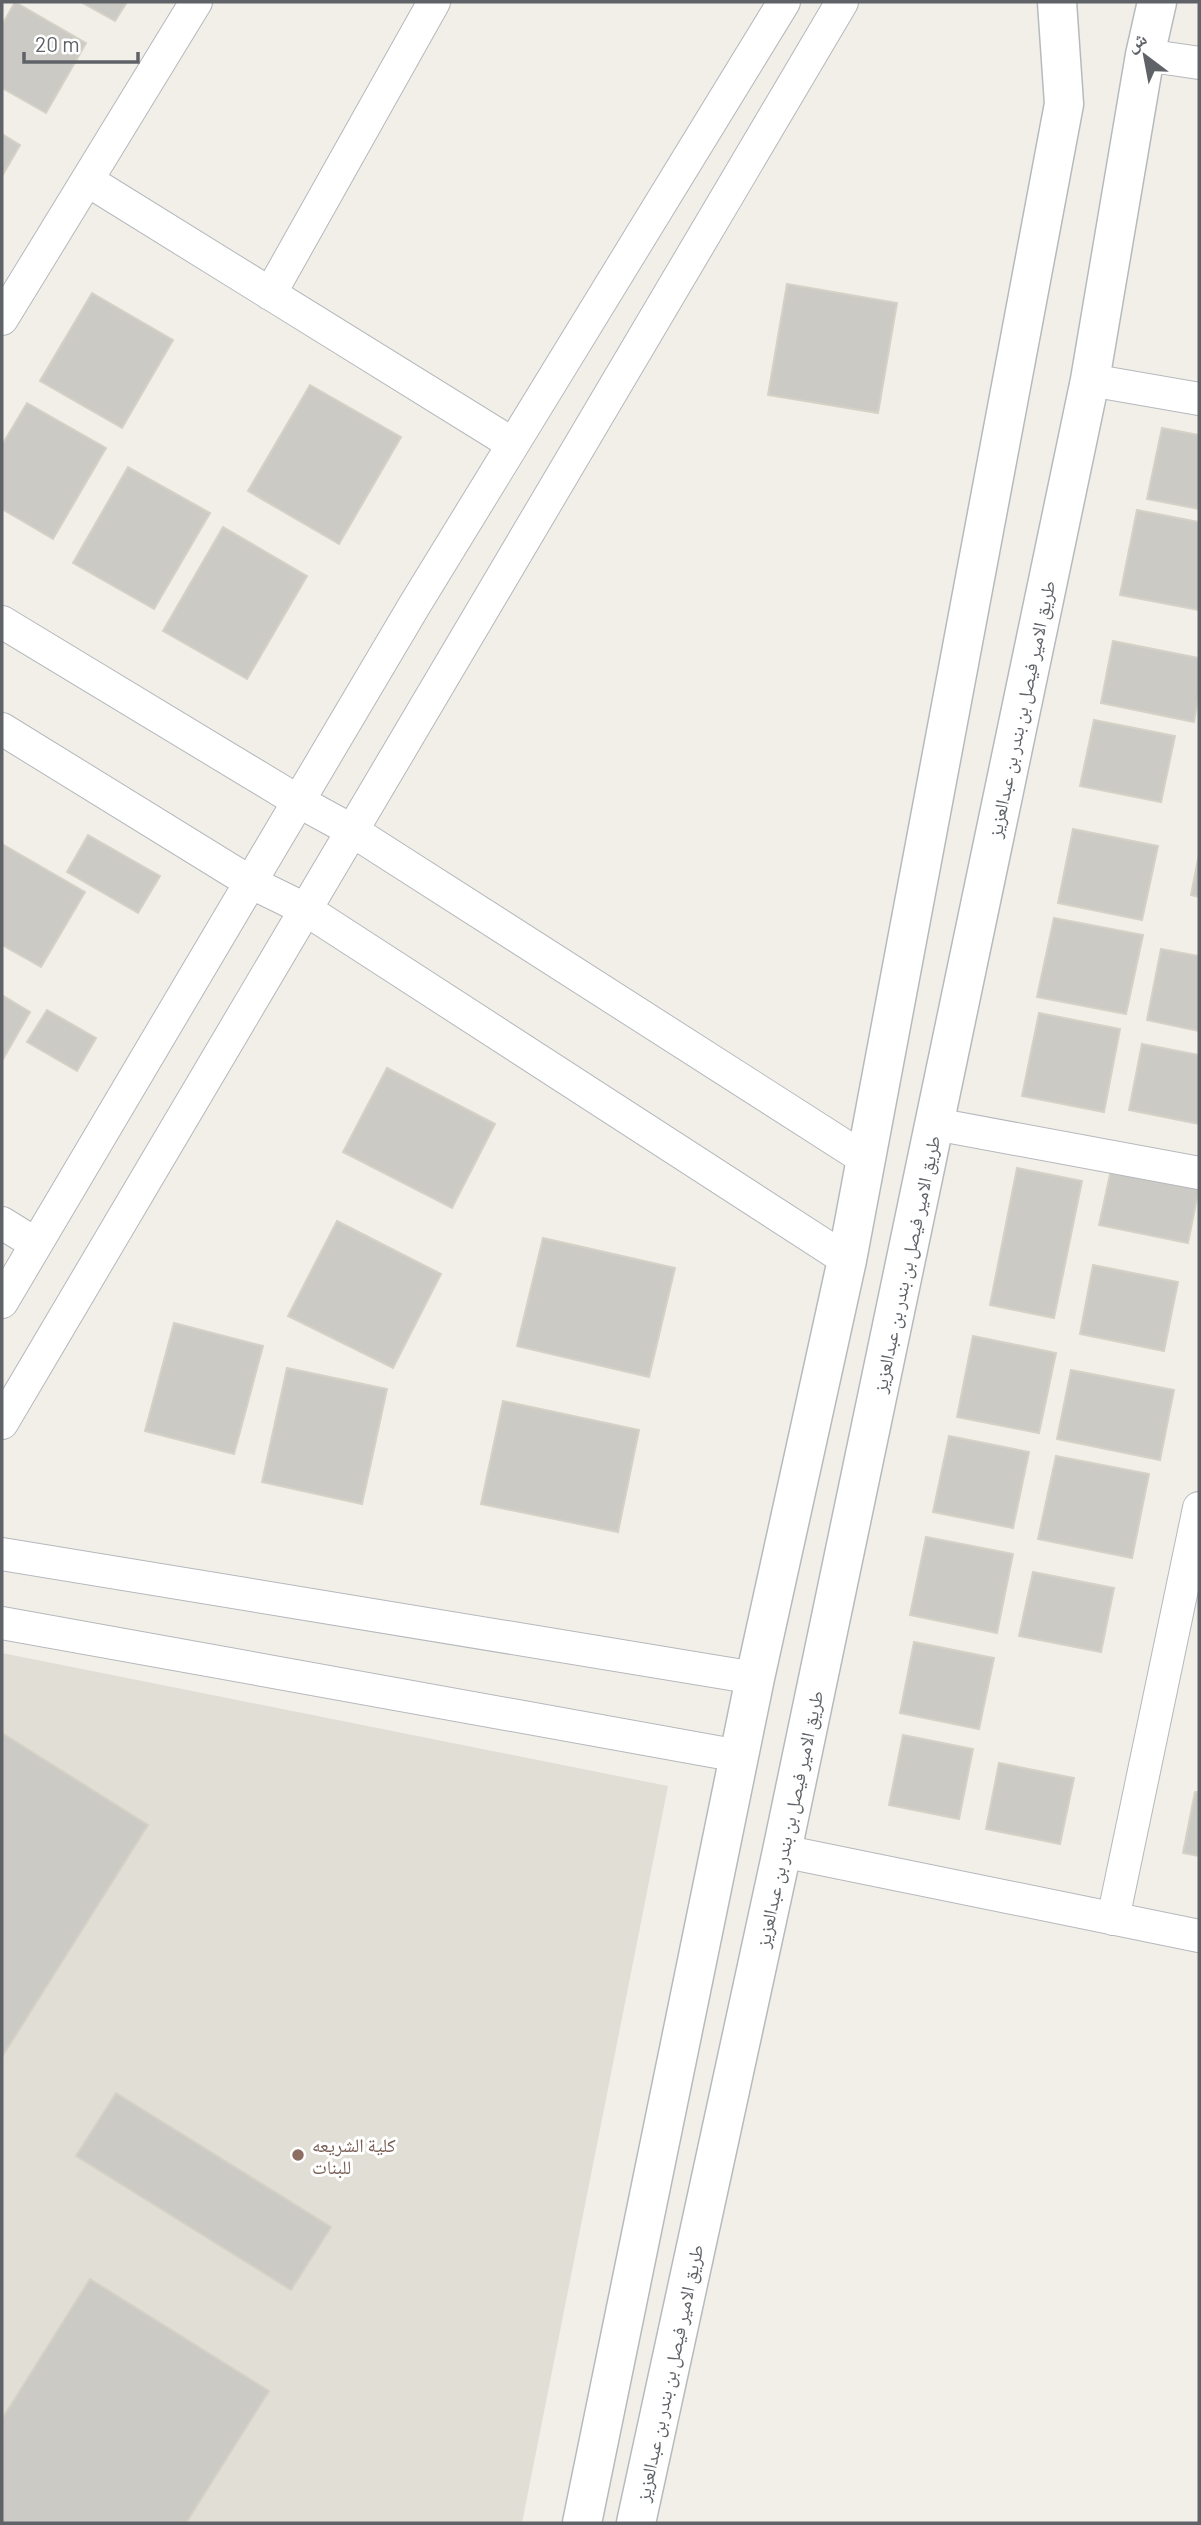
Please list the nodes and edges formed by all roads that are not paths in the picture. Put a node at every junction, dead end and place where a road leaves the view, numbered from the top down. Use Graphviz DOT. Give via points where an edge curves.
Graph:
graph roads {
  1 [pos="196,2"];
  2 [pos="434,2"];
  3 [pos="784,2"];
  4 [pos="842,2"];
  5 [pos="1048,2"];
  6 [pos="1057,2"];
  7 [pos="1066,2"];
  8 [pos="1150,2"];
  9 [pos="1157,2"];
  10 [pos="1145,55"];
  11 [pos="1199,63"];
  12 [pos="1064,104"];
  13 [pos="87,180"];
  14 [pos="270,294"];
  15 [pos="2,319"];
  16 [pos="1090,380"];
  17 [pos="1199,399"];
  18 [pos="511,443"];
  19 [pos="2,622"];
  20 [pos="2,729"];
  21 [pos="298,801"];
  22 [pos="351,830"];
  23 [pos="250,882"];
  24 [pos="305,909"];
  25 [pos="935,1124"];
  26 [pos="865,1159"];
  27 [pos="1199,1172"];
  28 [pos="2,1223"];
  29 [pos="36,1244"];
  30 [pos="847,1261"];
  31 [pos="2,1302"];
  32 [pos="2,1423"];
  33 [pos="1199,1508"];
  34 [pos="2,1554"];
  35 [pos="2,1623"];
  36 [pos="1187,1628"];
  37 [pos="755,1678"];
  38 [pos="738,1756"];
  39 [pos="782,1851"];
  40 [pos="1113,1919"];
  41 [pos="1199,1936"];
  42 [pos="582,2523"];
  43 [pos="636,2523"];
  1 -- 13 [label="street"];
  2 -- 14 [label="street"];
  3 -- 18 [label="street"];
  4 -- 22 [label="street"];
  5 -- 12 [label="street"];
  6 -- 12 [label="street"];
  7 -- 12 [label="street"];
  8 -- 10 [label="street"];
  9 -- 10 [label="street, طريق الامير فيصل بن بندر بن عبدالعزيز"];
  10 -- 11 [label="street"];
  10 -- 16 [label="street, طريق الامير فيصل بن بندر بن عبدالعزيز"];
  12 -- 26 [label="street"];
  13 -- 14 [label="street"];
  13 -- 15 [label="street"];
  14 -- 18 [label="street"];
  16 -- 17 [label="street"];
  16 -- 25 [label="street, طريق الامير فيصل بن بندر بن عبدالعزيز"];
  18 -- 21 [label="street"];
  19 -- 21 [label="street"];
  20 -- 23 [label="street"];
  21 -- 22 [label="street"];
  21 -- 23 [label="street"];
  22 -- 24 [label="street"];
  22 -- 26 [label="street"];
  23 -- 24 [label="street"];
  23 -- 29 [label="street"];
  24 -- 30 [label="street"];
  24 -- 32 [label="street"];
  25 -- 27 [label="street"];
  25 -- 39 [label="street, طريق الامير فيصل بن بندر بن عبدالعزيز"];
  26 -- 30 [label="street"];
  28 -- 29 [label="street"];
  29 -- 31 [label="street"];
  30 -- 37 [label="street"];
  33 -- 36 [label="street"];
  34 -- 37 [label="street"];
  35 -- 38 [label="street"];
  36 -- 40 [label="street"];
  37 -- 38 [label="street"];
  38 -- 42 [label="street"];
  39 -- 40 [label="street"];
  39 -- 43 [label="street, طريق الامير فيصل بن بندر بن عبدالعزيز"];
  40 -- 41 [label="street"];
}
